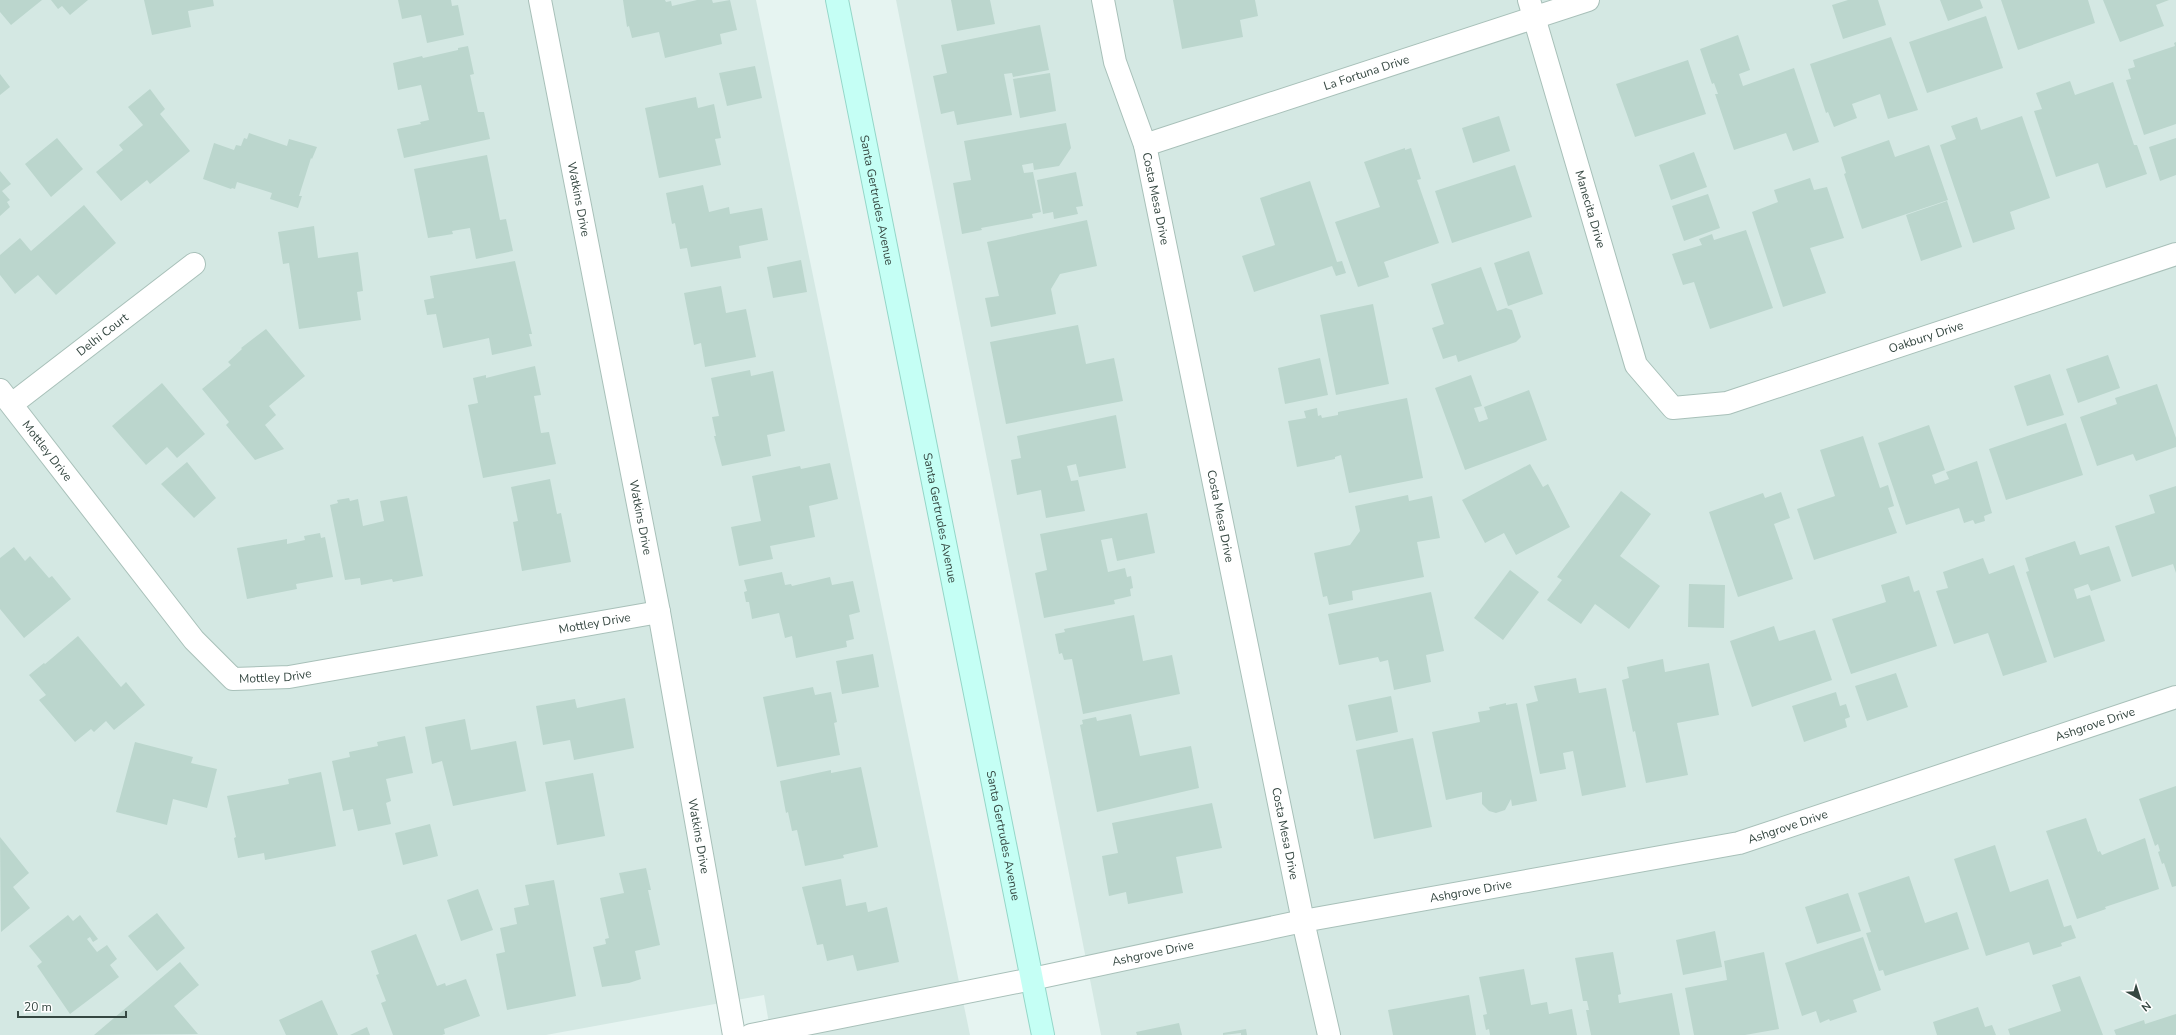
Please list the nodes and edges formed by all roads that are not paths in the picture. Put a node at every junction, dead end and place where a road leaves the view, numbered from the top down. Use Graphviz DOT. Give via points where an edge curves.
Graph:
graph roads {
  1 [pos="540,0"];
  2 [pos="837,0"];
  3 [pos="1103,0"];
  4 [pos="1588,0"];
  5 [pos="1532,9"];
  6 [pos="1145,145"];
  7 [pos="2176,254"];
  8 [pos="194,264"];
  9 [pos="6,397"];
  10 [pos="1673,408"];
  11 [pos="658,612"];
  12 [pos="2176,697"];
  13 [pos="1303,921"];
  14 [pos="1032,979"];
  15 [pos="734,1035"];
  16 [pos="751,1035"];
  17 [pos="1043,1035"];
  18 [pos="1330,1035"];
  1 -- 11 [label="street, Watkins Drive"];
  2 -- 14 [label="main road, Santa Gertrudes Avenue"];
  3 -- 6 [label="street, Costa Mesa Drive" via="1115,62"];
  4 -- 5 [label="street, La Fortuna Drive"];
  5 -- 6 [label="street, La Fortuna Drive"];
  5 -- 10 [label="street, Manecita Drive" via="1636,365"];
  6 -- 13 [label="street, Costa Mesa Drive"];
  7 -- 10 [label="street, Oakbury Drive" via="1727,403"];
  8 -- 9 [label="street, Delhi Court"];
  9 -- 11 [label="street, Mottley Drive" via="194,640 233,679 289,677"];
  11 -- 15 [label="street, Watkins Drive"];
  12 -- 13 [label="street, Ashgrove Drive" via="1740,843"];
  13 -- 14 [label="street, Ashgrove Drive"];
  13 -- 18 [label="street, Costa Mesa Drive"];
  14 -- 16 [label="street, Ashgrove Drive"];
  14 -- 17 [label="main road, Santa Gertrudes Avenue"];
}
